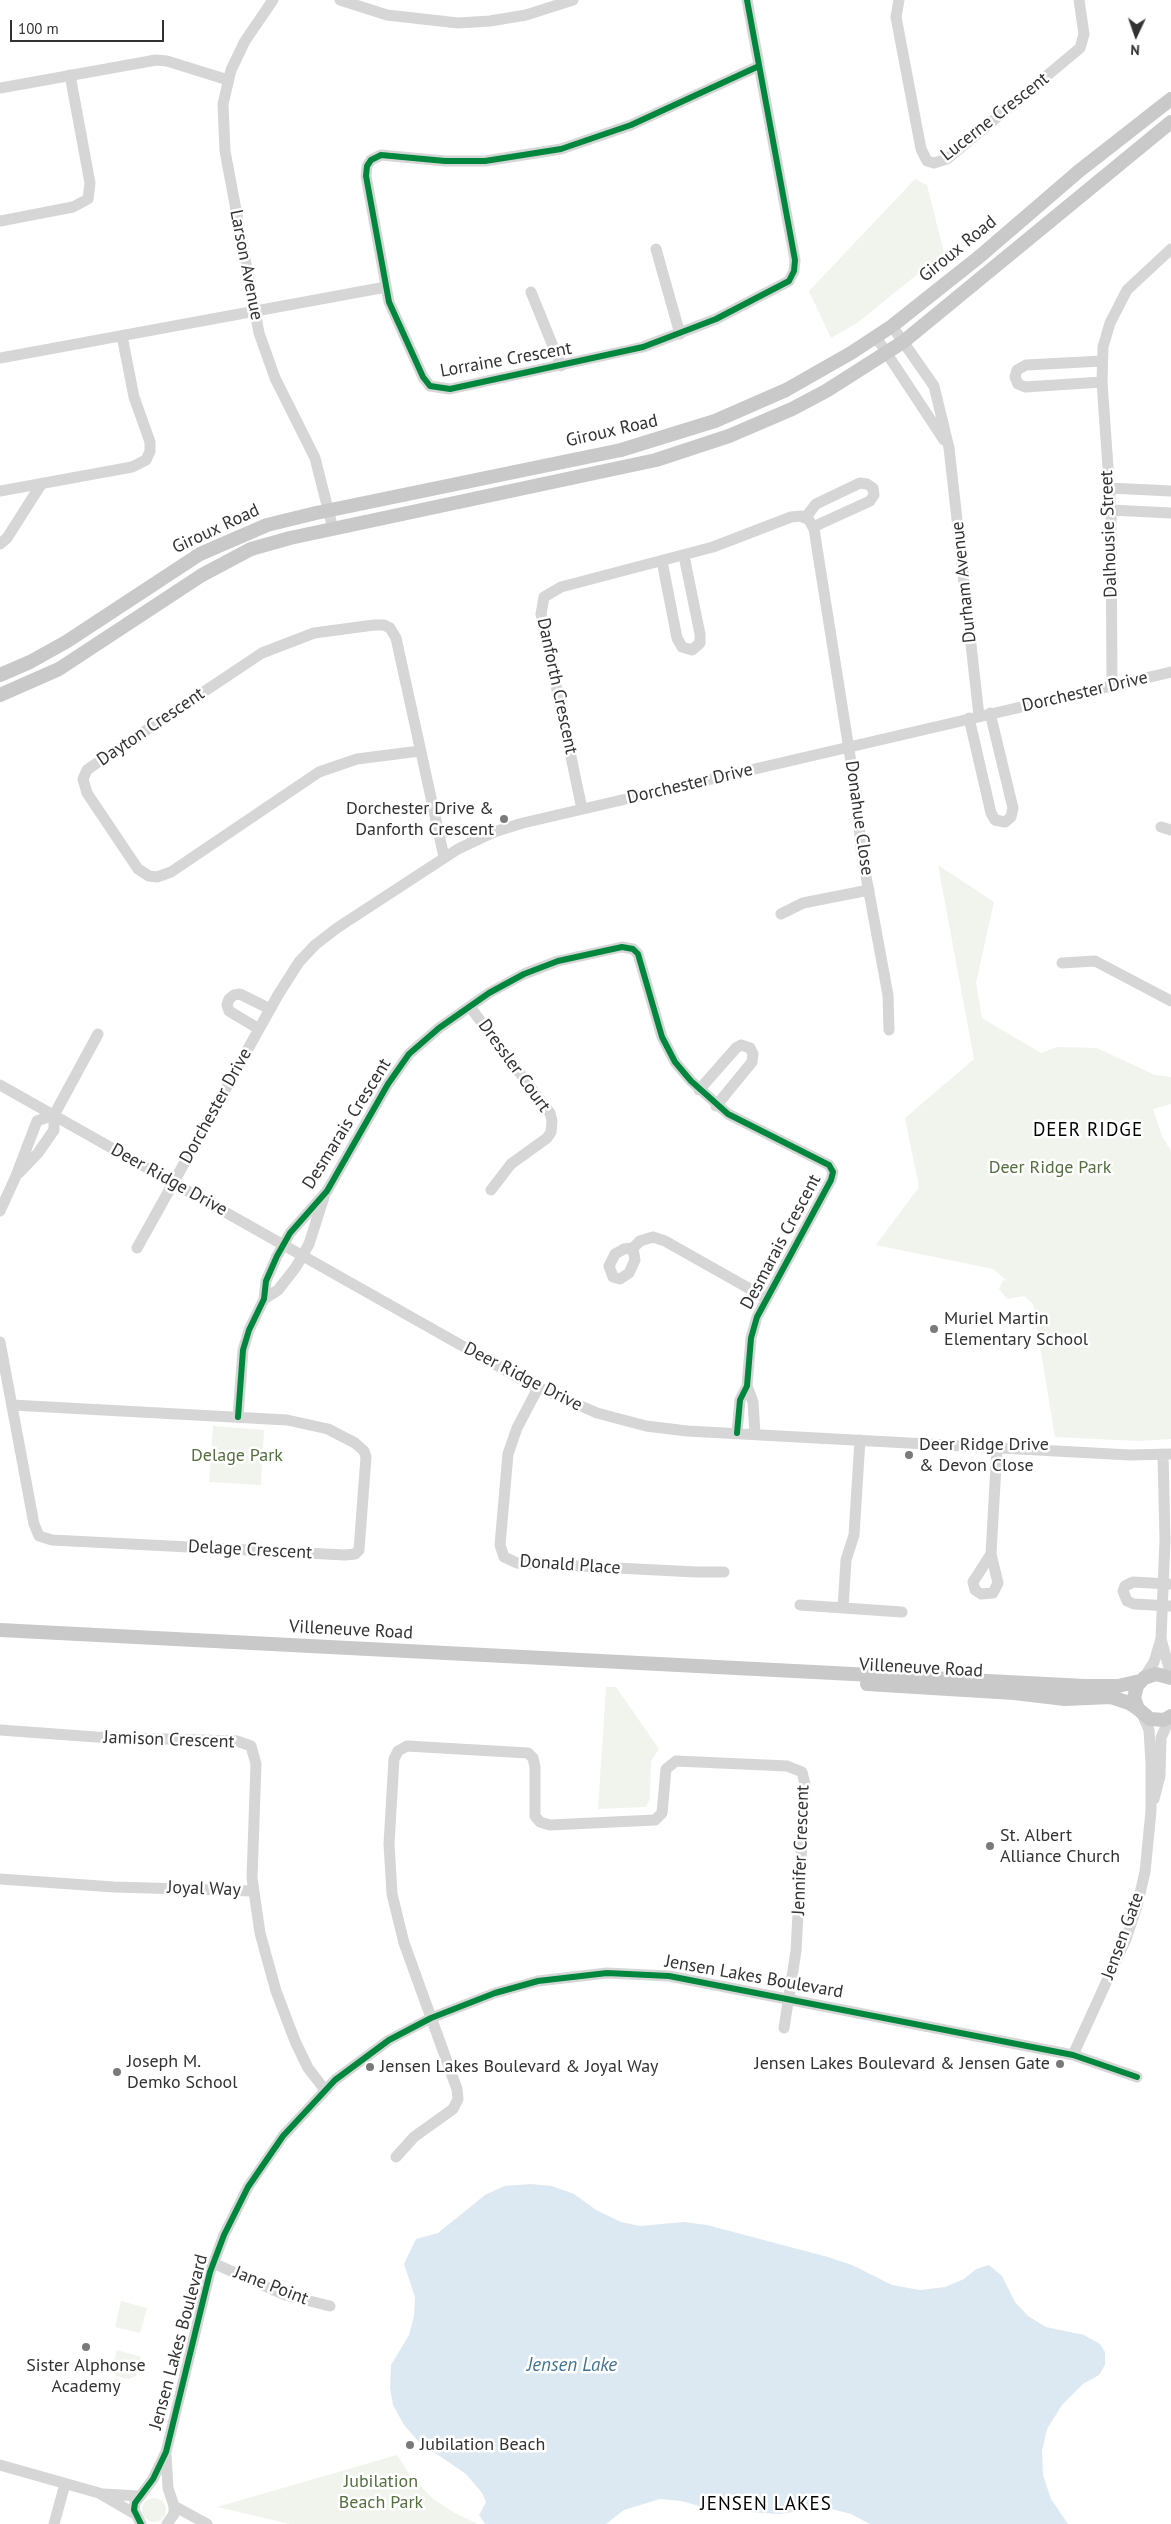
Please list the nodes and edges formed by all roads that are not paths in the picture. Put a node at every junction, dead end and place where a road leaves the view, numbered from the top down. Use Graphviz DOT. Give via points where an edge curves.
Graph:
graph roads {
  1 [pos="273,0"];
  2 [pos="340,0"];
  3 [pos="573,0"];
  4 [pos="747,0"];
  5 [pos="899,0"];
  6 [pos="1079,0"];
  7 [pos="759,66"];
  8 [pos="70,75"];
  9 [pos="228,80"];
  10 [pos="0,88"];
  11 [pos="1171,99"];
  12 [pos="1171,122"];
  13 [pos="0,221"];
  14 [pos="656,249"];
  15 [pos="1171,249"];
  16 [pos="386,287"];
  17 [pos="531,292"];
  18 [pos="254,312"];
  19 [pos="892,326"];
  20 [pos="680,334"];
  21 [pos="122,336"];
  22 [pos="876,337"];
  23 [pos="903,342"];
  24 [pos="887,354"];
  25 [pos="0,358"];
  26 [pos="1102,361"];
  27 [pos="561,366"];
  28 [pos="1102,382"];
  29 [pos="949,448"];
  30 [pos="42,483"];
  31 [pos="1109,488"];
  32 [pos="0,491"];
  33 [pos="1171,491"];
  34 [pos="328,510"];
  35 [pos="1110,510"];
  36 [pos="1171,513"];
  37 [pos="805,518"];
  38 [pos="814,527"];
  39 [pos="332,529"];
  40 [pos="0,544"];
  41 [pos="684,556"];
  42 [pos="662,561"];
  43 [pos="1171,672"];
  44 [pos="0,675"];
  45 [pos="1112,686"];
  46 [pos="0,695"];
  47 [pos="979,716"];
  48 [pos="849,747"];
  49 [pos="420,751"];
  50 [pos="582,809"];
  51 [pos="444,857"];
  52 [pos="869,890"];
  53 [pos="781,914"];
  54 [pos="1062,963"];
  55 [pos="1171,1001"];
  56 [pos="470,1007"];
  57 [pos="270,1009"];
  58 [pos="259,1029"];
  59 [pos="889,1030"];
  60 [pos="98,1034"];
  61 [pos="0,1085"];
  62 [pos="699,1090"];
  63 [pos="716,1106"];
  64 [pos="54,1115"];
  65 [pos="16,1176"];
  66 [pos="173,1182"];
  67 [pos="326,1190"];
  68 [pos="491,1190"];
  69 [pos="0,1211"];
  70 [pos="283,1244"];
  71 [pos="137,1248"];
  72 [pos="633,1248"];
  73 [pos="303,1255"];
  74 [pos="766,1298"];
  75 [pos="264,1299"];
  76 [pos="0,1342"];
  77 [pos="747,1386"];
  78 [pos="538,1388"];
  79 [pos="12,1405"];
  80 [pos="238,1417"];
  81 [pos="736,1433"];
  82 [pos="755,1434"];
  83 [pos="860,1440"];
  84 [pos="997,1448"];
  85 [pos="1167,1454"];
  86 [pos="990,1554"];
  87 [pos="724,1572"];
  88 [pos="1167,1584"];
  89 [pos="800,1605"];
  90 [pos="1167,1605"];
  91 [pos="843,1608"];
  92 [pos="902,1612"];
  93 [pos="0,1630"];
  94 [pos="1161,1638"];
  95 [pos="699,1668"];
  96 [pos="1171,1677"];
  97 [pos="1142,1680"];
  98 [pos="1141,1712"];
  99 [pos="1170,1716"];
  100 [pos="0,1730"];
  101 [pos="1151,1810"];
  102 [pos="0,1880"];
  103 [pos="253,1890"];
  104 [pos="790,1998"];
  105 [pos="432,2018"];
  106 [pos="784,2028"];
  107 [pos="1072,2055"];
  108 [pos="1137,2077"];
  109 [pos="324,2090"];
  110 [pos="396,2157"];
  111 [pos="213,2263"];
  112 [pos="330,2306"];
  113 [pos="166,2452"];
  114 [pos="0,2465"];
  115 [pos="65,2484"];
  116 [pos="99,2494"];
  117 [pos="141,2494"];
  118 [pos="173,2502"];
  119 [pos="137,2520"];
  120 [pos="54,2524"];
  121 [pos="167,2524"];
  122 [pos="207,2524"];
  1 -- 9 [label="street, Larson Avenue" via="245,41"];
  2 -- 3 [label="street" via="387,15 458,23 526,14"];
  4 -- 7 [label="street, Lorraine Crescent"];
  5 -- 6 [label="street, Lucerne Crescent" via="896,17 921,149 927,160 934,163 947,159 1080,48 1084,34"];
  7 -- 16 [label="street, Lorraine Crescent" via="624,128 561,149 485,161 381,155 371,160 366,176"];
  7 -- 20 [label="street, Lorraine Crescent" via="795,260 794,271 786,284"];
  8 -- 9 [label="street" via="162,60"];
  8 -- 10 [label="street"];
  8 -- 13 [label="street" via="90,183 88,199 74,207"];
  9 -- 18 [label="street, Larson Avenue" via="223,104 224,144"];
  11 -- 19 [label="main road, Giroux Road"];
  12 -- 23 [label="main road, Giroux Road"];
  14 -- 20 [label="street"];
  15 -- 26 [label="street, Dalhousie Street" via="1136,279 1120,301 1106,334"];
  16 -- 18 [label="street"];
  16 -- 27 [label="street, Lorraine Crescent" via="401,331 423,377 434,388 450,389"];
  17 -- 27 [label="street, Lorraine Crescent"];
  18 -- 21 [label="street"];
  18 -- 34 [label="street, Larson Avenue" via="272,371 319,468"];
  19 -- 22 [label="main road, Giroux Road"];
  19 -- 23 [label="street, Durham Avenue"];
  20 -- 27 [label="street, Lorraine Crescent" via="631,350"];
  21 -- 25 [label="street"];
  21 -- 30 [label="street" via="134,397 150,442 149,456 132,467"];
  22 -- 24 [label="street, Durham Avenue"];
  22 -- 34 [label="main road, Giroux Road" via="786,390 681,434 621,450"];
  23 -- 24 [label="main road, Giroux Road"];
  23 -- 29 [label="street, Durham Avenue" via="934,386"];
  24 -- 29 [label="street, Durham Avenue"];
  24 -- 39 [label="main road, Giroux Road" via="792,408 694,449 611,471"];
  26 -- 28 [label="street, Dalhousie Street"];
  26 -- 28 [label="street" via="1026,365 1017,370 1015,377 1025,388"];
  28 -- 31 [label="street, Dalhousie Street"];
  29 -- 47 [label="street, Durham Avenue"];
  30 -- 32 [label="street"];
  30 -- 40 [label="street" via="8,538"];
  31 -- 33 [label="street"];
  31 -- 35 [label="street, Dalhousie Street"];
  34 -- 39 [label="street, Larson Avenue"];
  34 -- 44 [label="main road, Giroux Road" via="267,525 200,554 66,642"];
  35 -- 36 [label="street"];
  35 -- 45 [label="street, Dalhousie Street"];
  37 -- 38 [label="street"];
  37 -- 38 [label="street" via="816,504 860,483 873,488 874,495 870,501"];
  37 -- 41 [label="street, Danforth Crescent" via="791,517"];
  38 -- 48 [label="street"];
  39 -- 46 [label="main road, Giroux Road" via="270,543 228,560 72,661"];
  41 -- 42 [label="street, Danforth Crescent"];
  41 -- 42 [label="street" via="700,634 700,642 692,650 682,647 677,638"];
  42 -- 50 [label="street, Danforth Crescent" via="561,587 547,594 541,602"];
  43 -- 45 [label="street, Dorchester Drive"];
  45 -- 47 [label="street, Dorchester Drive"];
  47 -- 47 [label="street" via="991,813 995,820 1005,822 1011,817 1013,808"];
  47 -- 48 [label="street, Dorchester Drive"];
  48 -- 50 [label="street, Dorchester Drive"];
  48 -- 52 [label="street, Donahue Close"];
  49 -- 49 [label="street, Dayton Crescent" via="396,638 390,628 374,625 314,634 262,653 94,765 83,779 87,793 138,868 149,876 157,877 171,872 319,772 357,759"];
  49 -- 51 [label="street, Dayton Crescent"];
  50 -- 51 [label="street, Dorchester Drive" via="494,832"];
  51 -- 57 [label="street, Dorchester Drive" via="319,941 293,971"];
  52 -- 53 [label="street, Donahue Close" via="803,903"];
  52 -- 59 [label="street, Donahue Close" via="888,995"];
  54 -- 55 [label="street" via="1095,961"];
  56 -- 62 [label="street, Desmarais Crescent" via="503,985 540,967 616,947 633,949 640,960 662,1038 675,1062"];
  56 -- 67 [label="street, Desmarais Crescent" via="422,1041 404,1061"];
  56 -- 68 [label="street, Dressler Court" via="550,1113 553,1125 547,1138 511,1164"];
  57 -- 58 [label="street, Dorchester Drive"];
  57 -- 58 [label="street, Dorchester Drive" via="240,994 229,999 229,1011"];
  58 -- 66 [label="street, Dorchester Drive"];
  60 -- 64 [label="street"];
  61 -- 64 [label="street, Deer Ridge Drive"];
  62 -- 63 [label="street, Desmarais Crescent"];
  62 -- 63 [label="street" via="736,1048 741,1045 750,1048 752,1062"];
  63 -- 74 [label="street, Desmarais Crescent" via="828,1165 833,1172"];
  64 -- 65 [label="street" via="54,1130"];
  64 -- 65 [label="street" via="37,1121"];
  64 -- 66 [label="street, Deer Ridge Drive"];
  65 -- 69 [label="street"];
  66 -- 70 [label="street, Deer Ridge Drive"];
  66 -- 71 [label="street, Dorchester Drive"];
  67 -- 70 [label="street, Desmarais Crescent"];
  67 -- 73 [label="street, Desmarais Crescent"];
  70 -- 73 [label="street, Deer Ridge Drive"];
  70 -- 75 [label="street" via="266,1281"];
  72 -- 74 [label="street" via="649,1237 660,1238"];
  73 -- 75 [label="street" via="278,1290"];
  73 -- 78 [label="street, Deer Ridge Drive"];
  74 -- 77 [label="street, Desmarais Crescent" via="751,1338"];
  75 -- 80 [label="street" via="243,1350"];
  76 -- 79 [label="street, Delage Crescent"];
  77 -- 81 [label="street, Desmarais Crescent" via="740,1400"];
  77 -- 82 [label="street, Desmarais Crescent" via="753,1402"];
  78 -- 81 [label="street, Deer Ridge Drive" via="579,1407 631,1423"];
  78 -- 87 [label="street, Donald Place" via="517,1428 508,1454 500,1545 504,1557 517,1563"];
  79 -- 80 [label="street, Delage Crescent"];
  79 -- 80 [label="street, Delage Crescent" via="34,1524 42,1538 346,1555 357,1552 361,1542 366,1463 361,1447 313,1424"];
  81 -- 82 [label="street, Deer Ridge Drive"];
  82 -- 83 [label="street, Deer Ridge Drive"];
  83 -- 84 [label="street, Deer Ridge Drive"];
  83 -- 91 [label="street" via="853,1540 846,1560"];
  84 -- 85 [label="street, Deer Ridge Drive"];
  84 -- 86 [label="street"];
  85 -- 88 [label="street"];
  88 -- 90 [label="street"];
  88 -- 90 [label="street" via="1133,1582 1123,1591 1127,1601"];
  89 -- 91 [label="street"];
  90 -- 94 [label="street"];
  91 -- 92 [label="street"];
  93 -- 95 [label="main road, Villeneuve Road"];
  94 -- 96 [label="street"];
  94 -- 97 [label="street" via="1154,1662"];
  95 -- 97 [label="main road, Villeneuve Road" via="1085,1686 1118,1686"];
  95 -- 98 [label="main road, Villeneuve Road" via="930,1689 1014,1692 1065,1699 1111,1696"];
  96 -- 97 [label="main road, Villeneuve Road" via="1156,1674"];
  97 -- 98 [label="main road" via="1134,1698"];
  98 -- 99 [label="main road" via="1156,1720"];
  98 -- 101 [label="street, Jensen Gate" via="1150,1744"];
  99 -- 101 [label="street, Jensen Gate" via="1161,1738 1160,1776"];
  100 -- 103 [label="street, Jamison Crescent" via="248,1744 256,1759"];
  101 -- 107 [label="street, Jensen Gate" via="1147,1860 1137,1906 1122,1947"];
  102 -- 103 [label="street, Joyal Way"];
  103 -- 109 [label="street, Joyal Way" via="262,1942 276,1991 303,2057"];
  104 -- 105 [label="street, Jensen Lakes Boulevard" via="669,1976 607,1973 516,1987 470,2001"];
  104 -- 105 [label="street, Jennifer Crescent" via="797,1942 806,1784 804,1775 797,1768 676,1761 666,1769 662,1813 655,1820 550,1825 540,1822 535,1816 535,1767 528,1753 412,1745 398,1751 394,1759 390,1872 399,1926"];
  104 -- 106 [label="street"];
  104 -- 107 [label="street, Jensen Lakes Boulevard"];
  105 -- 109 [label="street, Jensen Lakes Boulevard" via="378,2047"];
  105 -- 110 [label="street" via="457,2089 457,2103 449,2113 414,2137"];
  107 -- 108 [label="street, Jensen Lakes Boulevard"];
  109 -- 111 [label="street, Jensen Lakes Boulevard" via="258,2170 237,2206"];
  111 -- 112 [label="street, Jane Point" via="285,2295"];
  111 -- 113 [label="street, Jensen Lakes Boulevard"];
  113 -- 117 [label="street, Jensen Lakes Boulevard" via="153,2479"];
  113 -- 118 [label="street, Jensen Lakes Boulevard" via="167,2483"];
  114 -- 115 [label="street"];
  115 -- 116 [label="street"];
  115 -- 120 [label="street"];
  116 -- 117 [label="street"];
  116 -- 119 [label="street"];
  117 -- 118 [label="street" via="160,2490"];
  117 -- 119 [label="street, Jensen Lakes Boulevard" via="135,2503"];
  118 -- 121 [label="street" via="174,2514"];
  118 -- 122 [label="street"];
}
